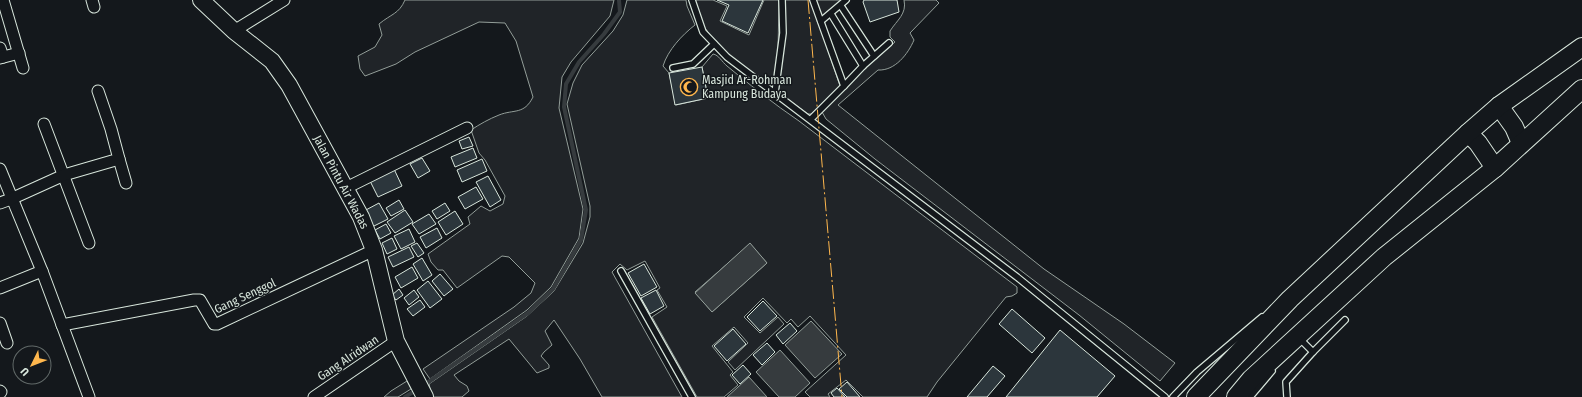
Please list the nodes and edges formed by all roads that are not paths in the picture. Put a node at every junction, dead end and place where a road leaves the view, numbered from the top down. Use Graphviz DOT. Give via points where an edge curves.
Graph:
graph roads {
  1 [pos="3,0"];
  2 [pos="201,0"];
  3 [pos="284,0"];
  4 [pos="692,0"];
  5 [pos="782,0"];
  6 [pos="813,0"];
  7 [pos="846,0"];
  8 [pos="841,6"];
  9 [pos="830,14"];
  10 [pos="821,21"];
  11 [pos="234,31"];
  12 [pos="1582,38"];
  13 [pos="889,43"];
  14 [pos="714,44"];
  15 [pos="1582,47"];
  16 [pos="19,53"];
  17 [pos="1,54"];
  18 [pos="874,56"];
  19 [pos="863,66"];
  20 [pos="1556,66"];
  21 [pos="23,68"];
  22 [pos="673,68"];
  23 [pos="844,86"];
  24 [pos="1582,89"];
  25 [pos="98,92"];
  26 [pos="775,93"];
  27 [pos="1499,106"];
  28 [pos="811,119"];
  29 [pos="44,124"];
  30 [pos="467,128"];
  31 [pos="1468,133"];
  32 [pos="1521,143"];
  33 [pos="119,159"];
  34 [pos="1495,168"];
  35 [pos="0,169"];
  36 [pos="64,175"];
  37 [pos="126,183"];
  38 [pos="346,188"];
  39 [pos="11,200"];
  40 [pos="0,203"];
  41 [pos="89,243"];
  42 [pos="374,250"];
  43 [pos="42,271"];
  44 [pos="621,271"];
  45 [pos="0,288"];
  46 [pos="1290,299"];
  47 [pos="1325,310"];
  48 [pos="1345,320"];
  49 [pos="0,323"];
  50 [pos="62,324"];
  51 [pos="1300,339"];
  52 [pos="396,341"];
  53 [pos="7,343"];
  54 [pos="1313,352"];
  55 [pos="1280,362"];
  56 [pos="1275,368"];
  57 [pos="425,396"];
  58 [pos="89,397"];
  59 [pos="314,397"];
  60 [pos="692,397"];
  61 [pos="1165,397"];
  62 [pos="1173,397"];
  63 [pos="1196,397"];
  64 [pos="1236,397"];
  65 [pos="1250,397"];
  66 [pos="1287,397"];
  1 -- 16 [label="street"];
  2 -- 11 [label="main road, Jalan Pintu Air Wadas"];
  3 -- 11 [label="street"];
  4 -- 14 [label="lane" via="703,32"];
  5 -- 26 [label="lane" via="783,33"];
  6 -- 10 [label="lane"];
  7 -- 8 [label="lane"];
  8 -- 9 [label="lane"];
  8 -- 18 [label="lane"];
  9 -- 10 [label="lane"];
  9 -- 19 [label="lane"];
  10 -- 23 [label="lane"];
  11 -- 38 [label="main road, Jalan Pintu Air Wadas" via="272,61 282,73"];
  12 -- 20 [label="main road"];
  13 -- 18 [label="lane"];
  14 -- 22 [label="lane" via="693,64"];
  14 -- 26 [label="lane"];
  15 -- 20 [label="main road"];
  16 -- 17 [label="street"];
  16 -- 21 [label="street"];
  18 -- 19 [label="lane"];
  19 -- 23 [label="lane"];
  20 -- 27 [label="main road"];
  23 -- 28 [label="lane"];
  24 -- 32 [label="main road"];
  25 -- 33 [label="street"];
  26 -- 28 [label="lane"];
  27 -- 31 [label="main road"];
  27 -- 32 [label="main road" via="1514,126"];
  28 -- 61 [label="lane" via="1017,277"];
  29 -- 36 [label="street"];
  30 -- 38 [label="street"];
  31 -- 34 [label="main road"];
  31 -- 46 [label="main road"];
  32 -- 34 [label="main road"];
  33 -- 36 [label="street"];
  33 -- 37 [label="street"];
  34 -- 47 [label="main road" via="1384,257"];
  35 -- 39 [label="street"];
  36 -- 39 [label="street"];
  36 -- 41 [label="street"];
  38 -- 42 [label="main road, Jalan Pintu Air Wadas"];
  39 -- 40 [label="street"];
  39 -- 43 [label="street"];
  42 -- 50 [label="street, Gang Senggol" via="217,324 214,324 200,300"];
  42 -- 52 [label="main road, Jalan Pintu Air Wadas"];
  43 -- 45 [label="street"];
  43 -- 50 [label="street"];
  44 -- 60 [label="lane"];
  46 -- 62 [label="lane" via="1262,316 1197,372"];
  46 -- 63 [label="main road"];
  47 -- 51 [label="lane"];
  47 -- 64 [label="main road"];
  48 -- 54 [label="lane"];
  49 -- 53 [label="street"];
  50 -- 58 [label="street"];
  51 -- 54 [label="lane"];
  51 -- 55 [label="lane"];
  52 -- 57 [label="main road, Jalan Pintu Air Wadas"];
  52 -- 59 [label="street, Gang Alridwan"];
  54 -- 66 [label="lane" via="1286,382"];
  56 -- 65 [label="lane"];
}
